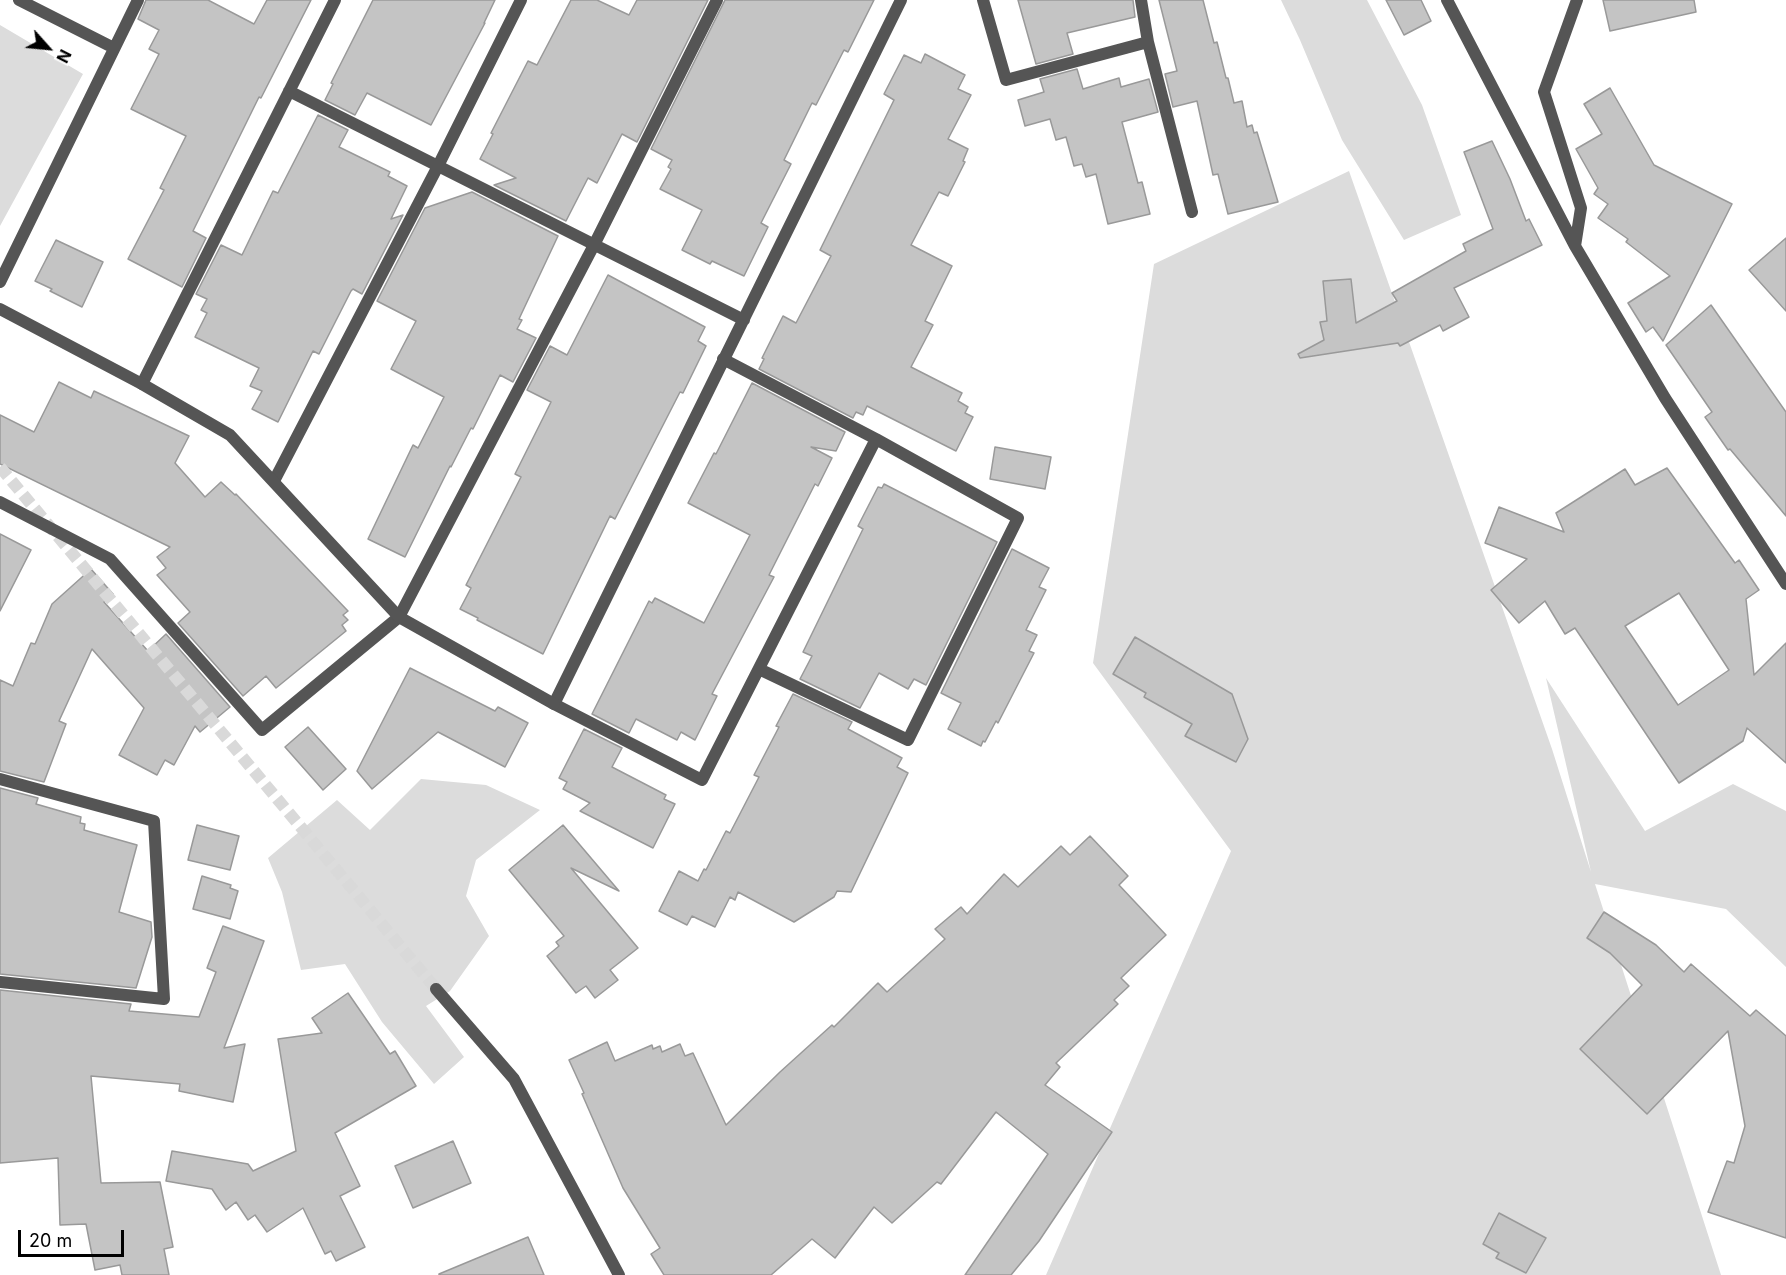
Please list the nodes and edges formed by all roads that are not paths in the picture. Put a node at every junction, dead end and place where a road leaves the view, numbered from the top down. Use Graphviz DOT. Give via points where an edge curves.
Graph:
graph roads {
  1 [pos="19,0"];
  2 [pos="138,0"];
  3 [pos="335,0"];
  4 [pos="521,0"];
  5 [pos="717,0"];
  6 [pos="901,0"];
  7 [pos="983,0"];
  8 [pos="1140,0"];
  9 [pos="1447,0"];
  10 [pos="1577,0"];
  11 [pos="1148,42"];
  12 [pos="114,48"];
  13 [pos="289,92"];
  14 [pos="438,166"];
  15 [pos="1192,212"];
  16 [pos="594,245"];
  17 [pos="1575,246"];
  18 [pos="0,282"];
  19 [pos="0,309"];
  20 [pos="744,320"];
  21 [pos="723,359"];
  22 [pos="142,384"];
  23 [pos="876,439"];
  24 [pos="274,481"];
  25 [pos="0,502"];
  26 [pos="1786,584"];
  27 [pos="399,617"];
  28 [pos="759,669"];
  29 [pos="554,704"];
  30 [pos="0,779"];
  31 [pos="0,982"];
  32 [pos="436,989"];
  33 [pos="619,1275"];
  1 -- 12 [label="street"];
  2 -- 12 [label="street"];
  3 -- 13 [label="street"];
  4 -- 14 [label="street"];
  5 -- 16 [label="street"];
  6 -- 20 [label="street"];
  7 -- 11 [label="street" via="1006,80"];
  8 -- 11 [label="street"];
  9 -- 17 [label="street"];
  10 -- 17 [label="street" via="1544,92 1581,208"];
  11 -- 15 [label="street"];
  12 -- 18 [label="street"];
  13 -- 14 [label="street"];
  13 -- 22 [label="street"];
  14 -- 16 [label="street"];
  14 -- 24 [label="street"];
  16 -- 20 [label="street"];
  16 -- 27 [label="street"];
  17 -- 26 [label="street" via="1665,398"];
  19 -- 22 [label="street"];
  20 -- 21 [label="street"];
  21 -- 23 [label="street"];
  21 -- 29 [label="street"];
  22 -- 24 [label="street" via="230,435"];
  23 -- 28 [label="street"];
  23 -- 28 [label="street" via="1018,518 908,740"];
  24 -- 27 [label="street"];
  25 -- 27 [label="street" via="110,559 262,730"];
  27 -- 29 [label="street"];
  28 -- 29 [label="street" via="702,780"];
  30 -- 31 [label="street" via="154,821 164,999"];
  32 -- 33 [label="street" via="514,1079"];
}
